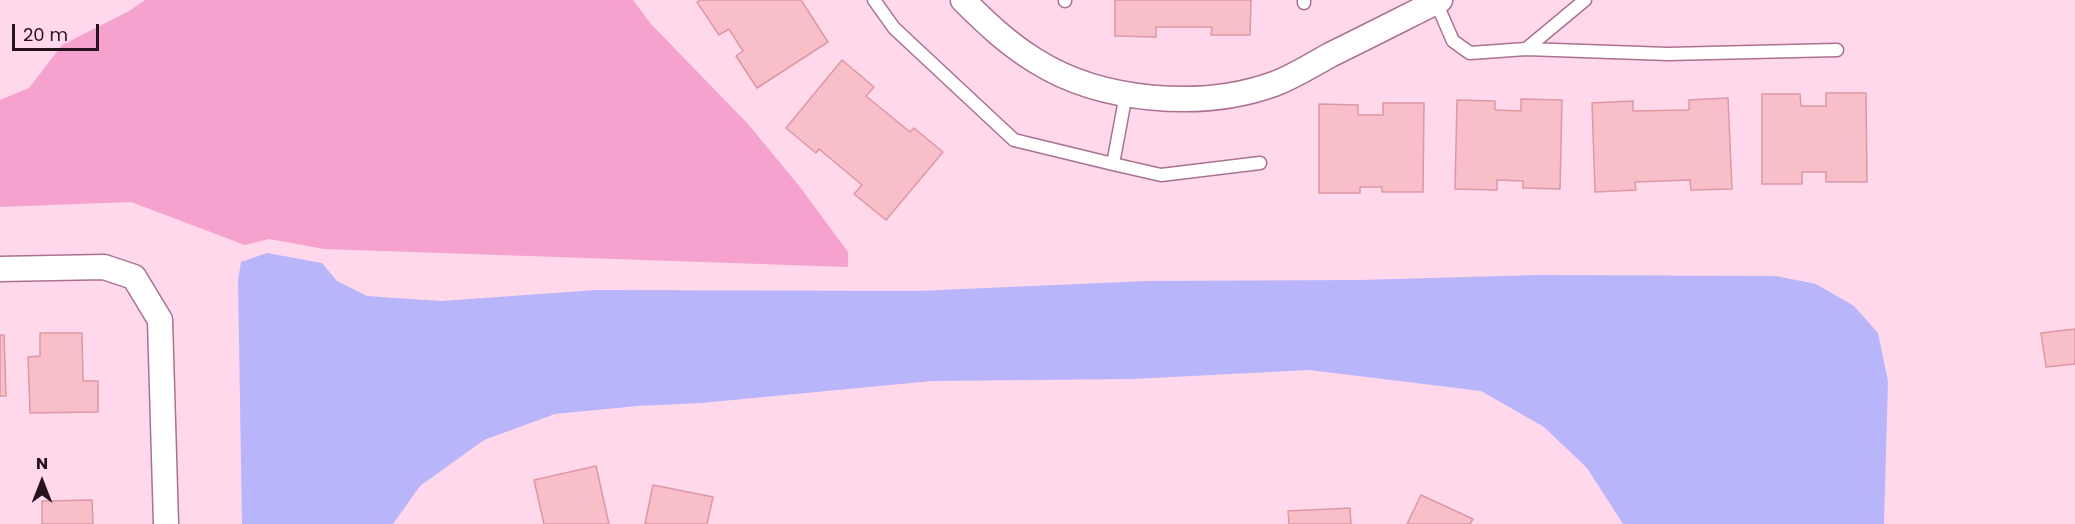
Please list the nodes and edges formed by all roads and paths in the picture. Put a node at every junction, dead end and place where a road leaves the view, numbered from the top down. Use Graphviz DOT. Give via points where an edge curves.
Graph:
graph roads {
  1 [pos="874,0"];
  2 [pos="963,0"];
  3 [pos="1585,0"];
  4 [pos="1438,1"];
  5 [pos="1526,49"];
  6 [pos="1837,50"];
  7 [pos="1126,94"];
  8 [pos="1260,163"];
  9 [pos="1113,164"];
  10 [pos="0,269"];
  11 [pos="166,524"];
  1 -- 9 [label="lane" via="894,28 1014,140"];
  2 -- 7 [label="street" via="995,32 1037,62 1083,82"];
  3 -- 5 [label="lane"];
  4 -- 5 [label="lane" via="1453,41 1470,53"];
  4 -- 7 [label="street" via="1275,84 1231,96 1177,100"];
  5 -- 6 [label="lane" via="1668,54"];
  7 -- 9 [label="lane"];
  8 -- 9 [label="lane" via="1161,175"];
  10 -- 11 [label="street" via="104,267 134,277 160,320"];
}
